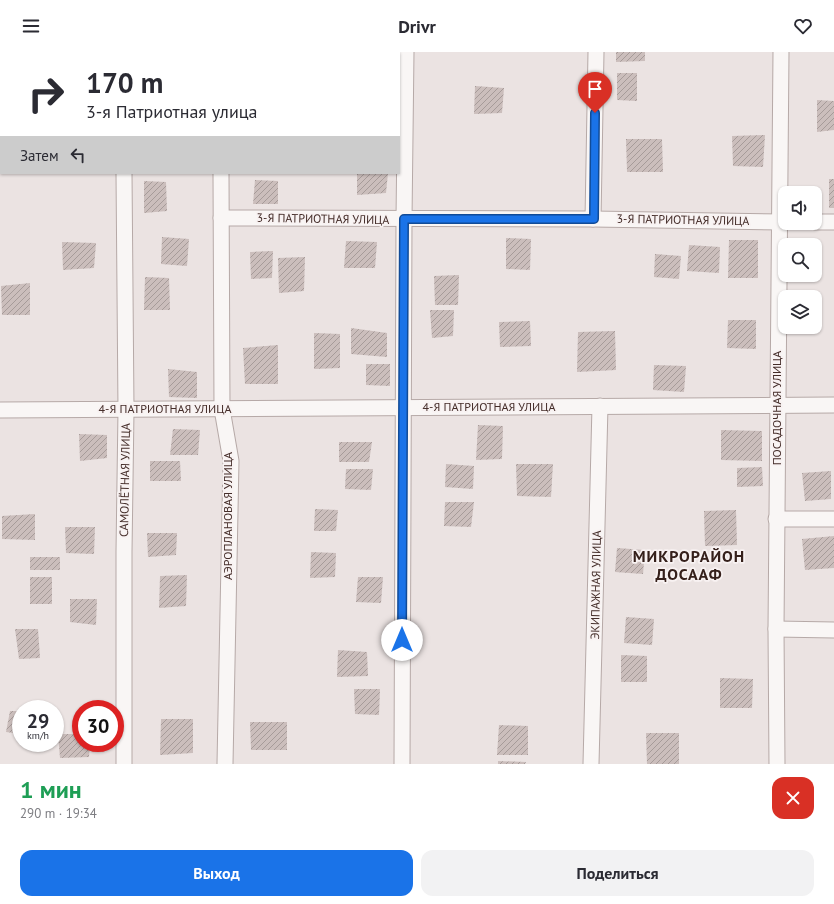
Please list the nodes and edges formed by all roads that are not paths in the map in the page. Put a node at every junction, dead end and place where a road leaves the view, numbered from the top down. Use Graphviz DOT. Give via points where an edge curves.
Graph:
graph roads {
  1 [pos="406,52"];
  2 [pos="596,52"];
  3 [pos="781,52"];
  4 [pos="124,174"];
  5 [pos="221,174"];
  6 [pos="782,186"];
  7 [pos="221,218"];
  8 [pos="404,219"];
  9 [pos="594,219"];
  10 [pos="778,222"];
  11 [pos="822,222"];
  12 [pos="834,222"];
  13 [pos="782,230"];
  14 [pos="834,405"];
  15 [pos="600,406"];
  16 [pos="777,406"];
  17 [pos="403,407"];
  18 [pos="222,409"];
  19 [pos="0,410"];
  20 [pos="126,410"];
  21 [pos="776,519"];
  22 [pos="834,519"];
  23 [pos="776,630"];
  24 [pos="834,630"];
  25 [pos="124,764"];
  26 [pos="225,764"];
  27 [pos="402,764"];
  28 [pos="591,764"];
  29 [pos="777,764"];
  1 -- 8 [label="street"];
  2 -- 9 [label="street"];
  3 -- 6 [label="street, ПОСАДОЧНАЯ УЛИЦА"];
  4 -- 20 [label="street, САМОЛЁТНАЯ УЛИЦА"];
  5 -- 7 [label="street, АЭРОПЛАНОВАЯ УЛИЦА"];
  7 -- 8 [label="street, 3-Я ПАТРИОТНАЯ УЛИЦА"];
  7 -- 18 [label="street, АЭРОПЛАНОВАЯ УЛИЦА"];
  8 -- 9 [label="street, 3-Я ПАТРИОТНАЯ УЛИЦА"];
  8 -- 17 [label="street"];
  9 -- 10 [label="street, 3-Я ПАТРИОТНАЯ УЛИЦА"];
  11 -- 12 [label="street"];
  13 -- 16 [label="street, ПОСАДОЧНАЯ УЛИЦА"];
  14 -- 16 [label="street, 4-Я ПАТРИОТНАЯ УЛИЦА"];
  15 -- 16 [label="street, 4-Я ПАТРИОТНАЯ УЛИЦА"];
  15 -- 17 [label="street, 4-Я ПАТРИОТНАЯ УЛИЦА"];
  15 -- 28 [label="street, ЭКИПАЖНАЯ УЛИЦА"];
  16 -- 21 [label="street, ПОСАДОЧНАЯ УЛИЦА"];
  17 -- 18 [label="street, 4-Я ПАТРИОТНАЯ УЛИЦА"];
  17 -- 27 [label="street"];
  18 -- 20 [label="street, 4-Я ПАТРИОТНАЯ УЛИЦА"];
  18 -- 26 [label="street, АЭРОПЛАНОВАЯ УЛИЦА" via="231,461"];
  19 -- 20 [label="street, 4-Я ПАТРИОТНАЯ УЛИЦА"];
  20 -- 25 [label="street, САМОЛЁТНАЯ УЛИЦА"];
  21 -- 22 [label="street"];
  21 -- 23 [label="street, ПОСАДОЧНАЯ УЛИЦА"];
  23 -- 24 [label="street"];
  23 -- 29 [label="street, ПОСАДОЧНАЯ УЛИЦА"];
}
